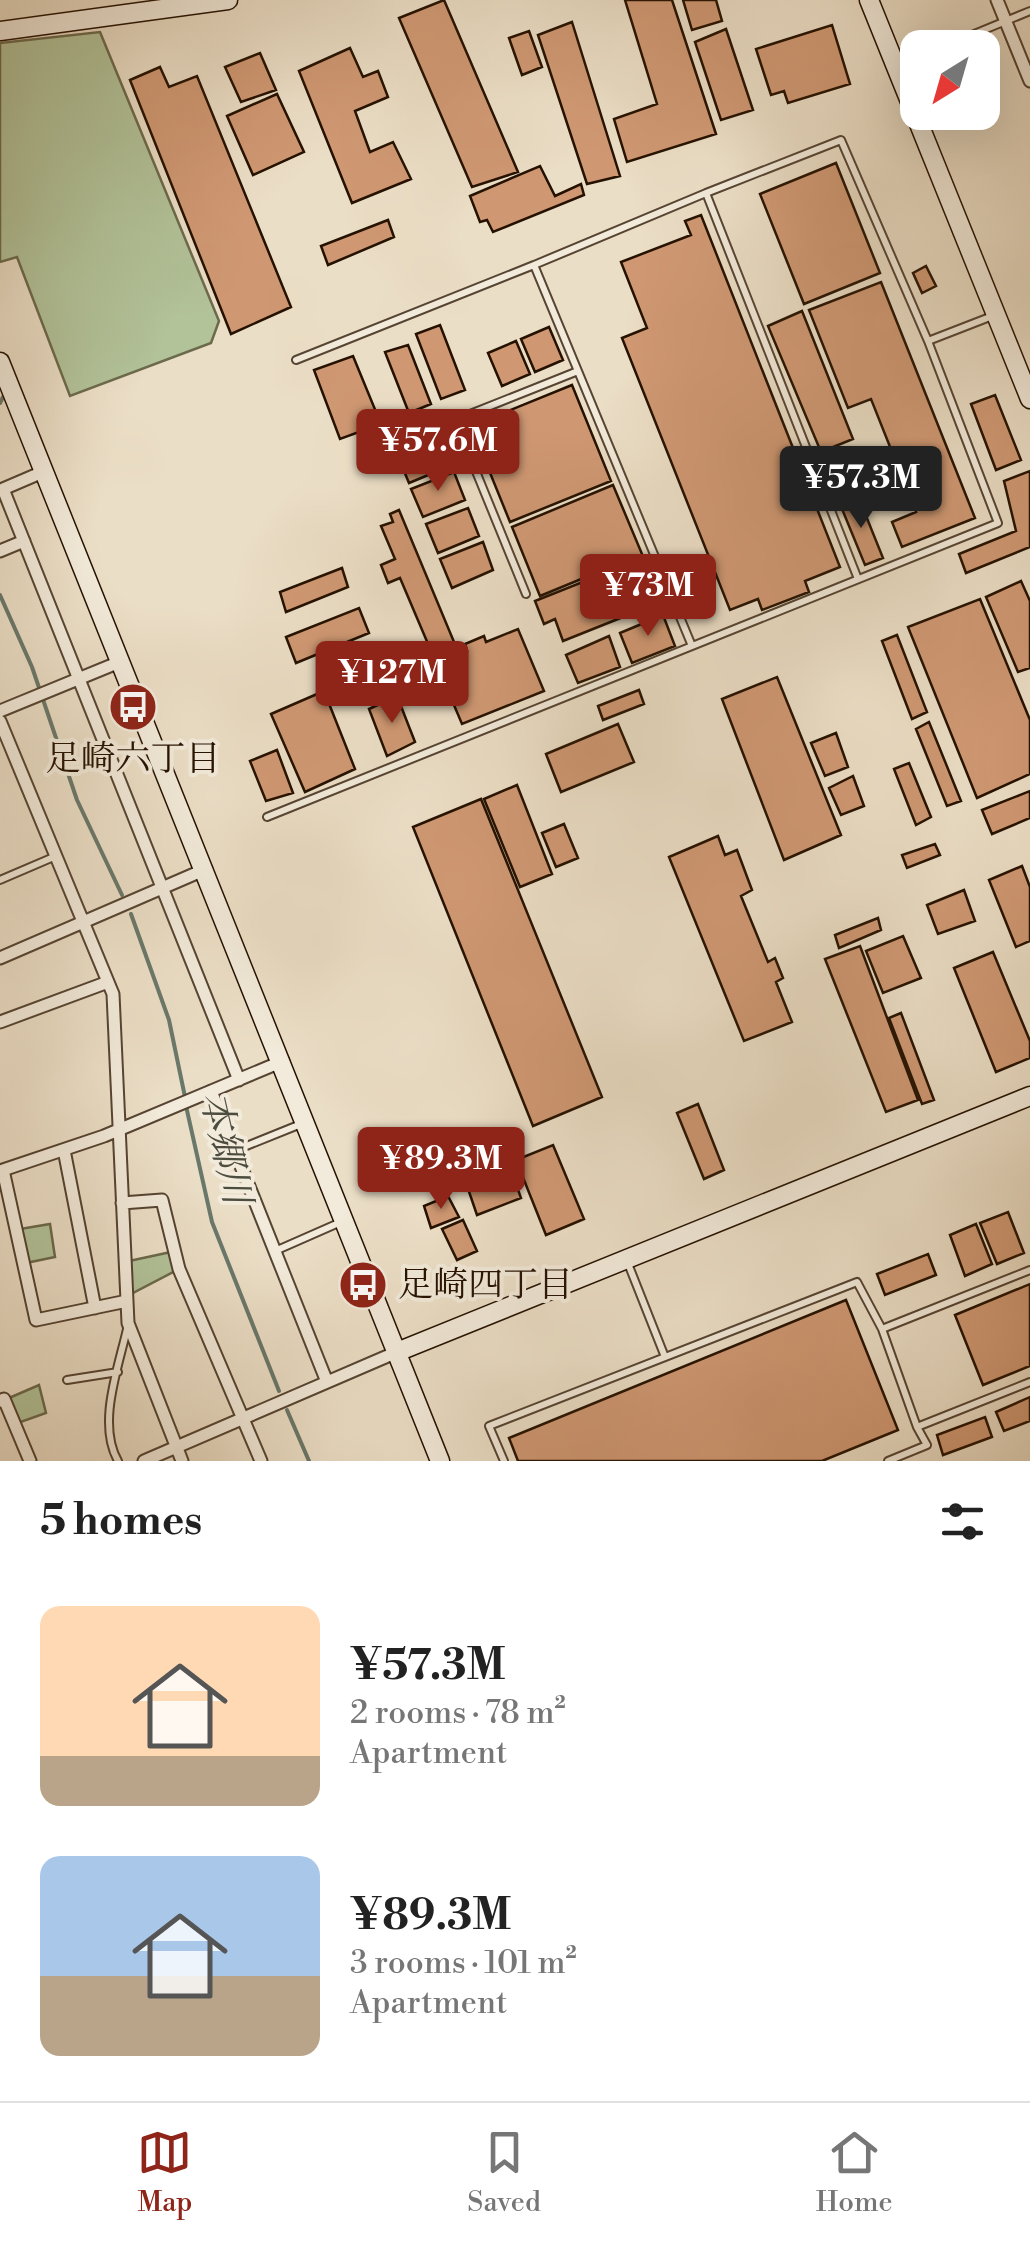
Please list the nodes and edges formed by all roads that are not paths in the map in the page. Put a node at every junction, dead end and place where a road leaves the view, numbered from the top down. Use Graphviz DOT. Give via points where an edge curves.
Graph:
graph roads {
  1 [pos="228,0"];
  2 [pos="870,0"];
  3 [pos="997,0"];
  4 [pos="180,4"];
  5 [pos="1030,11"];
  6 [pos="1006,21"];
  7 [pos="984,30"];
  8 [pos="0,31"];
  9 [pos="900,64"];
  10 [pos="894,66"];
  11 [pos="1030,82"];
  12 [pos="706,193"];
  13 [pos="534,265"];
  14 [pos="996,314"];
  15 [pos="928,341"];
  16 [pos="296,360"];
  17 [pos="0,362"];
  18 [pos="578,371"];
  19 [pos="1030,399"];
  20 [pos="45,471"];
  21 [pos="24,541"];
  22 [pos="0,551"];
  23 [pos="858,579"];
  24 [pos="526,594"];
  25 [pos="692,646"];
  26 [pos="122,661"];
  27 [pos="79,678"];
  28 [pos="0,711"];
  29 [pos="0,721"];
  30 [pos="3,736"];
  31 [pos="267,817"];
  32 [pos="57,855"];
  33 [pos="206,870"];
  34 [pos="0,880"];
  35 [pos="164,888"];
  36 [pos="86,924"];
  37 [pos="0,958"];
  38 [pos="108,982"];
  39 [pos="0,1022"];
  40 [pos="283,1061"];
  41 [pos="239,1080"];
  42 [pos="211,1092"];
  43 [pos="1030,1096"];
  44 [pos="306,1121"];
  45 [pos="120,1129"];
  46 [pos="64,1150"];
  47 [pos="233,1152"];
  48 [pos="1,1171"];
  49 [pos="122,1203"];
  50 [pos="345,1220"];
  51 [pos="274,1251"];
  52 [pos="626,1260"];
  53 [pos="1030,1270"];
  54 [pos="128,1301"];
  55 [pos="95,1308"];
  56 [pos="128,1323"];
  57 [pos="882,1329"];
  58 [pos="397,1352"];
  59 [pos="665,1358"];
  60 [pos="118,1372"];
  61 [pos="67,1380"];
  62 [pos="327,1382"];
  63 [pos="1030,1382"];
  64 [pos="0,1401"];
  65 [pos="243,1417"];
  66 [pos="918,1427"];
  67 [pos="176,1446"];
  68 [pos="437,1460"];
  69 [pos="30,1461"];
  70 [pos="118,1461"];
  71 [pos="144,1461"];
  72 [pos="182,1461"];
  73 [pos="262,1461"];
  74 [pos="504,1461"];
  75 [pos="888,1461"];
  1 -- 4 [label="street"];
  2 -- 10 [label="street"];
  3 -- 6 [label="street"];
  4 -- 8 [label="street"];
  5 -- 6 [label="lane"];
  6 -- 7 [label="lane"];
  6 -- 11 [label="street"];
  9 -- 10 [label="lane"];
  10 -- 14 [label="street"];
  12 -- 13 [label="lane"];
  12 -- 15 [label="lane" via="841,140"];
  12 -- 23 [label="lane"];
  13 -- 16 [label="lane"];
  13 -- 18 [label="lane"];
  14 -- 15 [label="lane"];
  14 -- 19 [label="street"];
  15 -- 23 [label="lane" via="998,522"];
  17 -- 20 [label="street"];
  18 -- 24 [label="lane" via="455,420"];
  18 -- 25 [label="lane"];
  20 -- 21 [label="street" via="3,489"];
  20 -- 26 [label="street"];
  21 -- 22 [label="street"];
  21 -- 27 [label="street"];
  23 -- 25 [label="lane"];
  25 -- 31 [label="lane"];
  26 -- 27 [label="street"];
  26 -- 33 [label="street"];
  27 -- 28 [label="street"];
  27 -- 35 [label="street"];
  29 -- 30 [label="street"];
  30 -- 32 [label="street"];
  32 -- 34 [label="lane"];
  32 -- 36 [label="street"];
  33 -- 35 [label="street"];
  33 -- 40 [label="street"];
  35 -- 36 [label="street"];
  35 -- 41 [label="street"];
  36 -- 37 [label="street"];
  36 -- 38 [label="street"];
  38 -- 39 [label="street"];
  38 -- 45 [label="street"];
  40 -- 41 [label="street"];
  40 -- 44 [label="street"];
  41 -- 42 [label="street"];
  42 -- 45 [label="street"];
  42 -- 47 [label="street"];
  43 -- 52 [label="street"];
  44 -- 47 [label="lane"];
  44 -- 50 [label="street"];
  45 -- 46 [label="street"];
  45 -- 49 [label="street"];
  46 -- 48 [label="street"];
  46 -- 55 [label="street"];
  47 -- 51 [label="street"];
  48 -- 55 [label="street" via="36,1320"];
  49 -- 54 [label="street"];
  49 -- 65 [label="street" via="162,1200 179,1269"];
  50 -- 51 [label="lane"];
  50 -- 58 [label="street"];
  51 -- 62 [label="street"];
  52 -- 58 [label="street"];
  52 -- 59 [label="lane"];
  53 -- 57 [label="lane"];
  54 -- 55 [label="street"];
  54 -- 56 [label="street"];
  56 -- 60 [label="lane"];
  56 -- 67 [label="street"];
  57 -- 59 [label="lane" via="857,1282"];
  57 -- 66 [label="lane"];
  58 -- 62 [label="street"];
  58 -- 68 [label="street"];
  59 -- 74 [label="lane" via="489,1426"];
  60 -- 61 [label="lane"];
  60 -- 70 [label="lane" via="109,1445"];
  62 -- 65 [label="street"];
  63 -- 66 [label="lane"];
  64 -- 69 [label="street"];
  65 -- 67 [label="street"];
  65 -- 73 [label="street"];
  66 -- 75 [label="lane" via="927,1444"];
  67 -- 71 [label="street"];
  67 -- 72 [label="street"];
}
